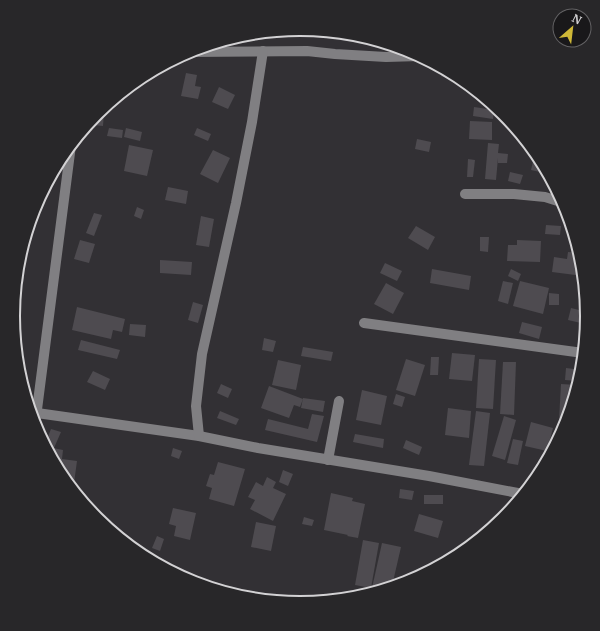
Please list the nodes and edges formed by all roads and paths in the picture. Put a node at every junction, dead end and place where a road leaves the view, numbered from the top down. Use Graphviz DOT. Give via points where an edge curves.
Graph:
graph roads {
  1 [pos="264,51"];
  2 [pos="206,52"];
  3 [pos="406,56"];
  4 [pos="70,157"];
  5 [pos="465,194"];
  6 [pos="555,200"];
  7 [pos="364,323"];
  8 [pos="578,352"];
  9 [pos="339,401"];
  10 [pos="37,413"];
  11 [pos="199,436"];
  12 [pos="328,460"];
  13 [pos="517,493"];
  1 -- 2 [label="street"];
  1 -- 3 [label="street"];
  1 -- 11 [label="street" via="236,203 202,354 196,406"];
  4 -- 10 [label="street"];
  5 -- 6 [label="street" via="514,194"];
  7 -- 8 [label="street"];
  9 -- 12 [label="street"];
  10 -- 11 [label="street"];
  11 -- 12 [label="street"];
  12 -- 13 [label="street"];
}
